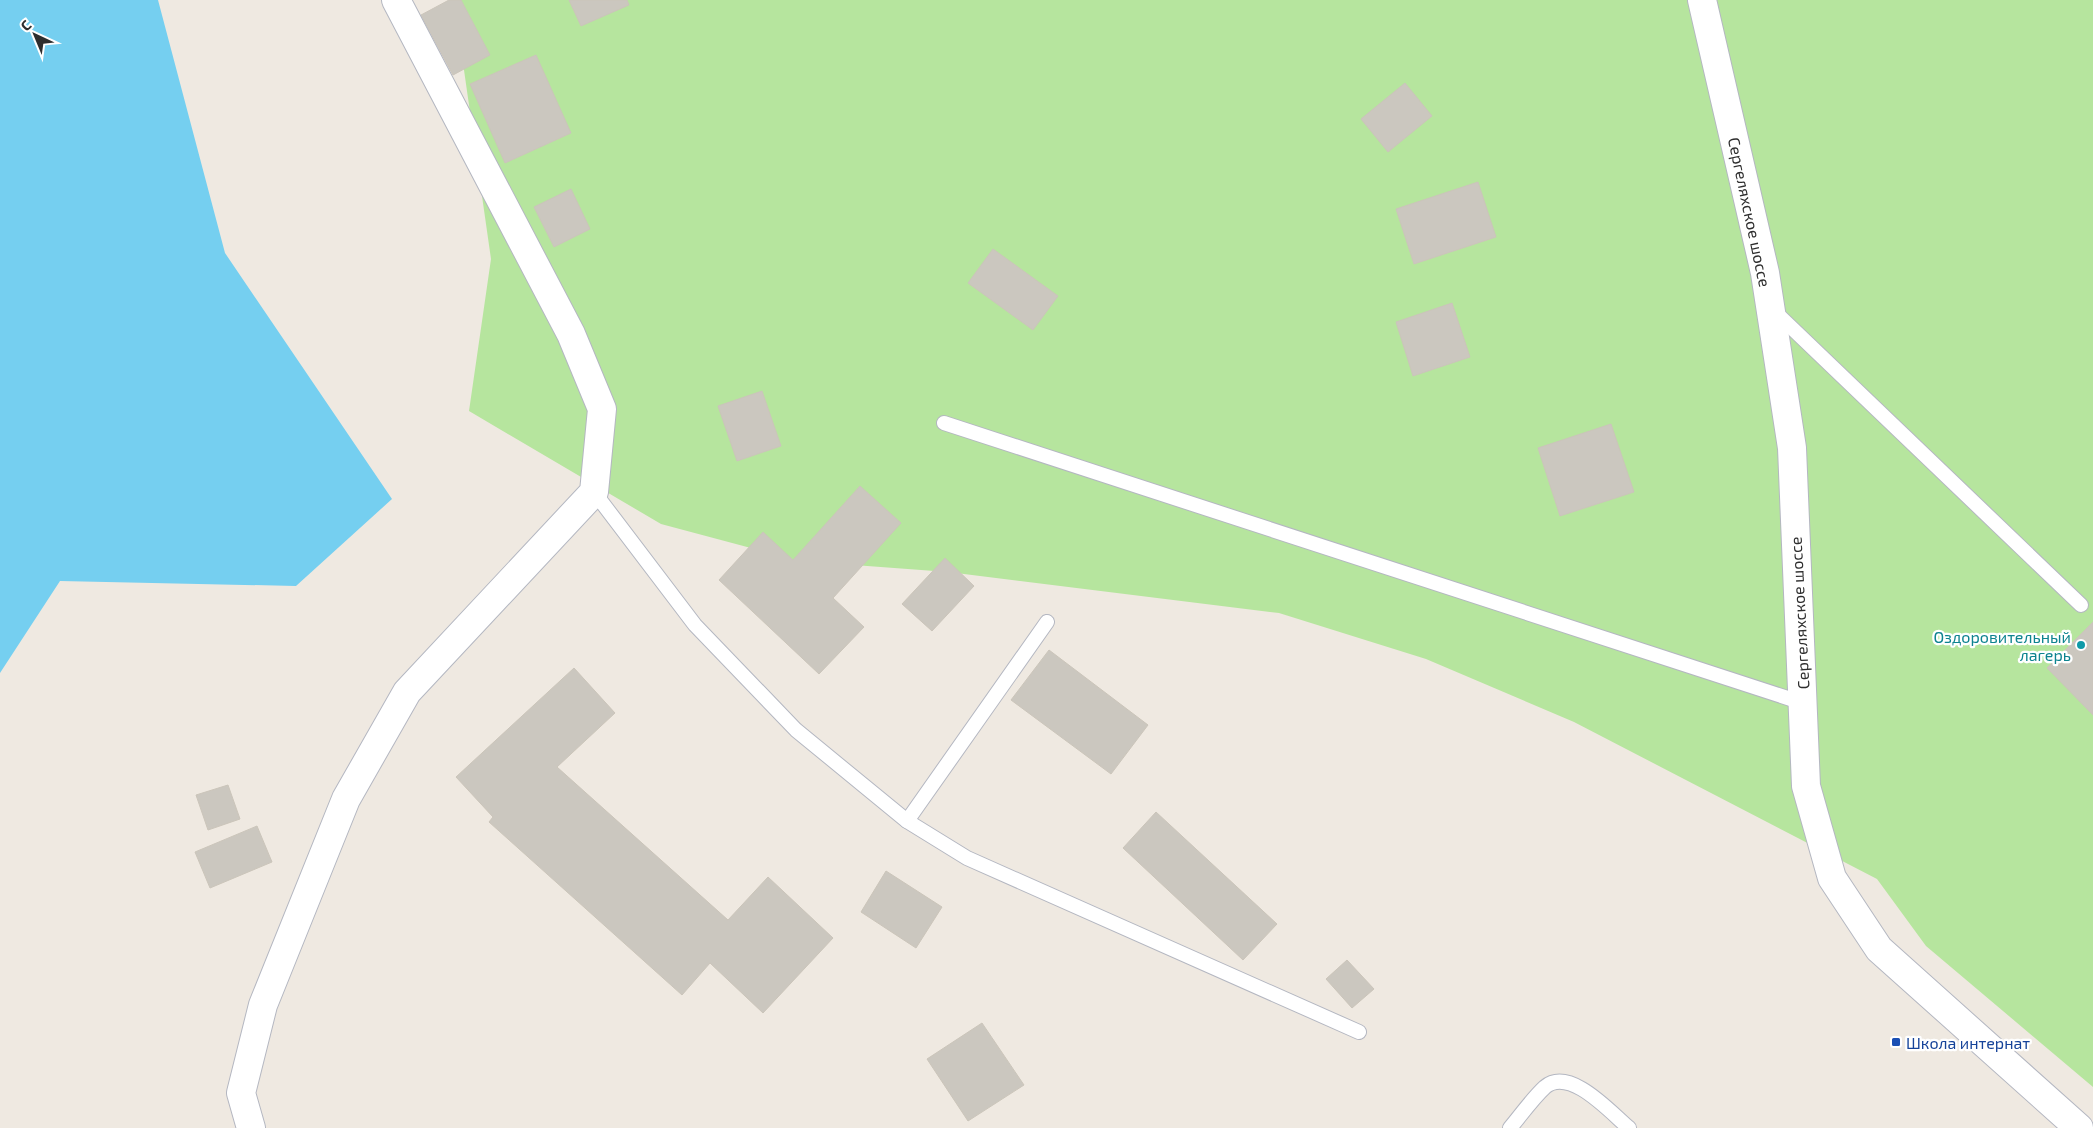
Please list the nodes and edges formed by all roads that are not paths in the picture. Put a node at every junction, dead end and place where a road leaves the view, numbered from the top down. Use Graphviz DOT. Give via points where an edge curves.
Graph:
graph roads {
  1 [pos="396,0"];
  2 [pos="1702,0"];
  3 [pos="1771,308"];
  4 [pos="944,423"];
  5 [pos="594,492"];
  6 [pos="2081,606"];
  7 [pos="1047,622"];
  8 [pos="1803,703"];
  9 [pos="907,821"];
  10 [pos="1359,1032"];
  11 [pos="251,1128"];
  12 [pos="1510,1128"];
  13 [pos="1628,1128"];
  14 [pos="2079,1128"];
  1 -- 5 [label="street" via="571,334 602,409"];
  2 -- 3 [label="street, Сергеляхское шоссе"];
  3 -- 6 [label="lane"];
  3 -- 8 [label="street, Сергеляхское шоссе" via="1792,448"];
  4 -- 8 [label="lane"];
  5 -- 9 [label="lane" via="695,626 796,730"];
  5 -- 11 [label="street" via="407,692 346,799 262,1004 241,1093"];
  7 -- 9 [label="lane"];
  8 -- 14 [label="street, Сергеляхское шоссе" via="1806,786 1832,878 1878,949"];
  9 -- 10 [label="lane" via="967,858"];
  12 -- 13 [label="lane" via="1547,1086 1562,1081 1579,1085"];
}
